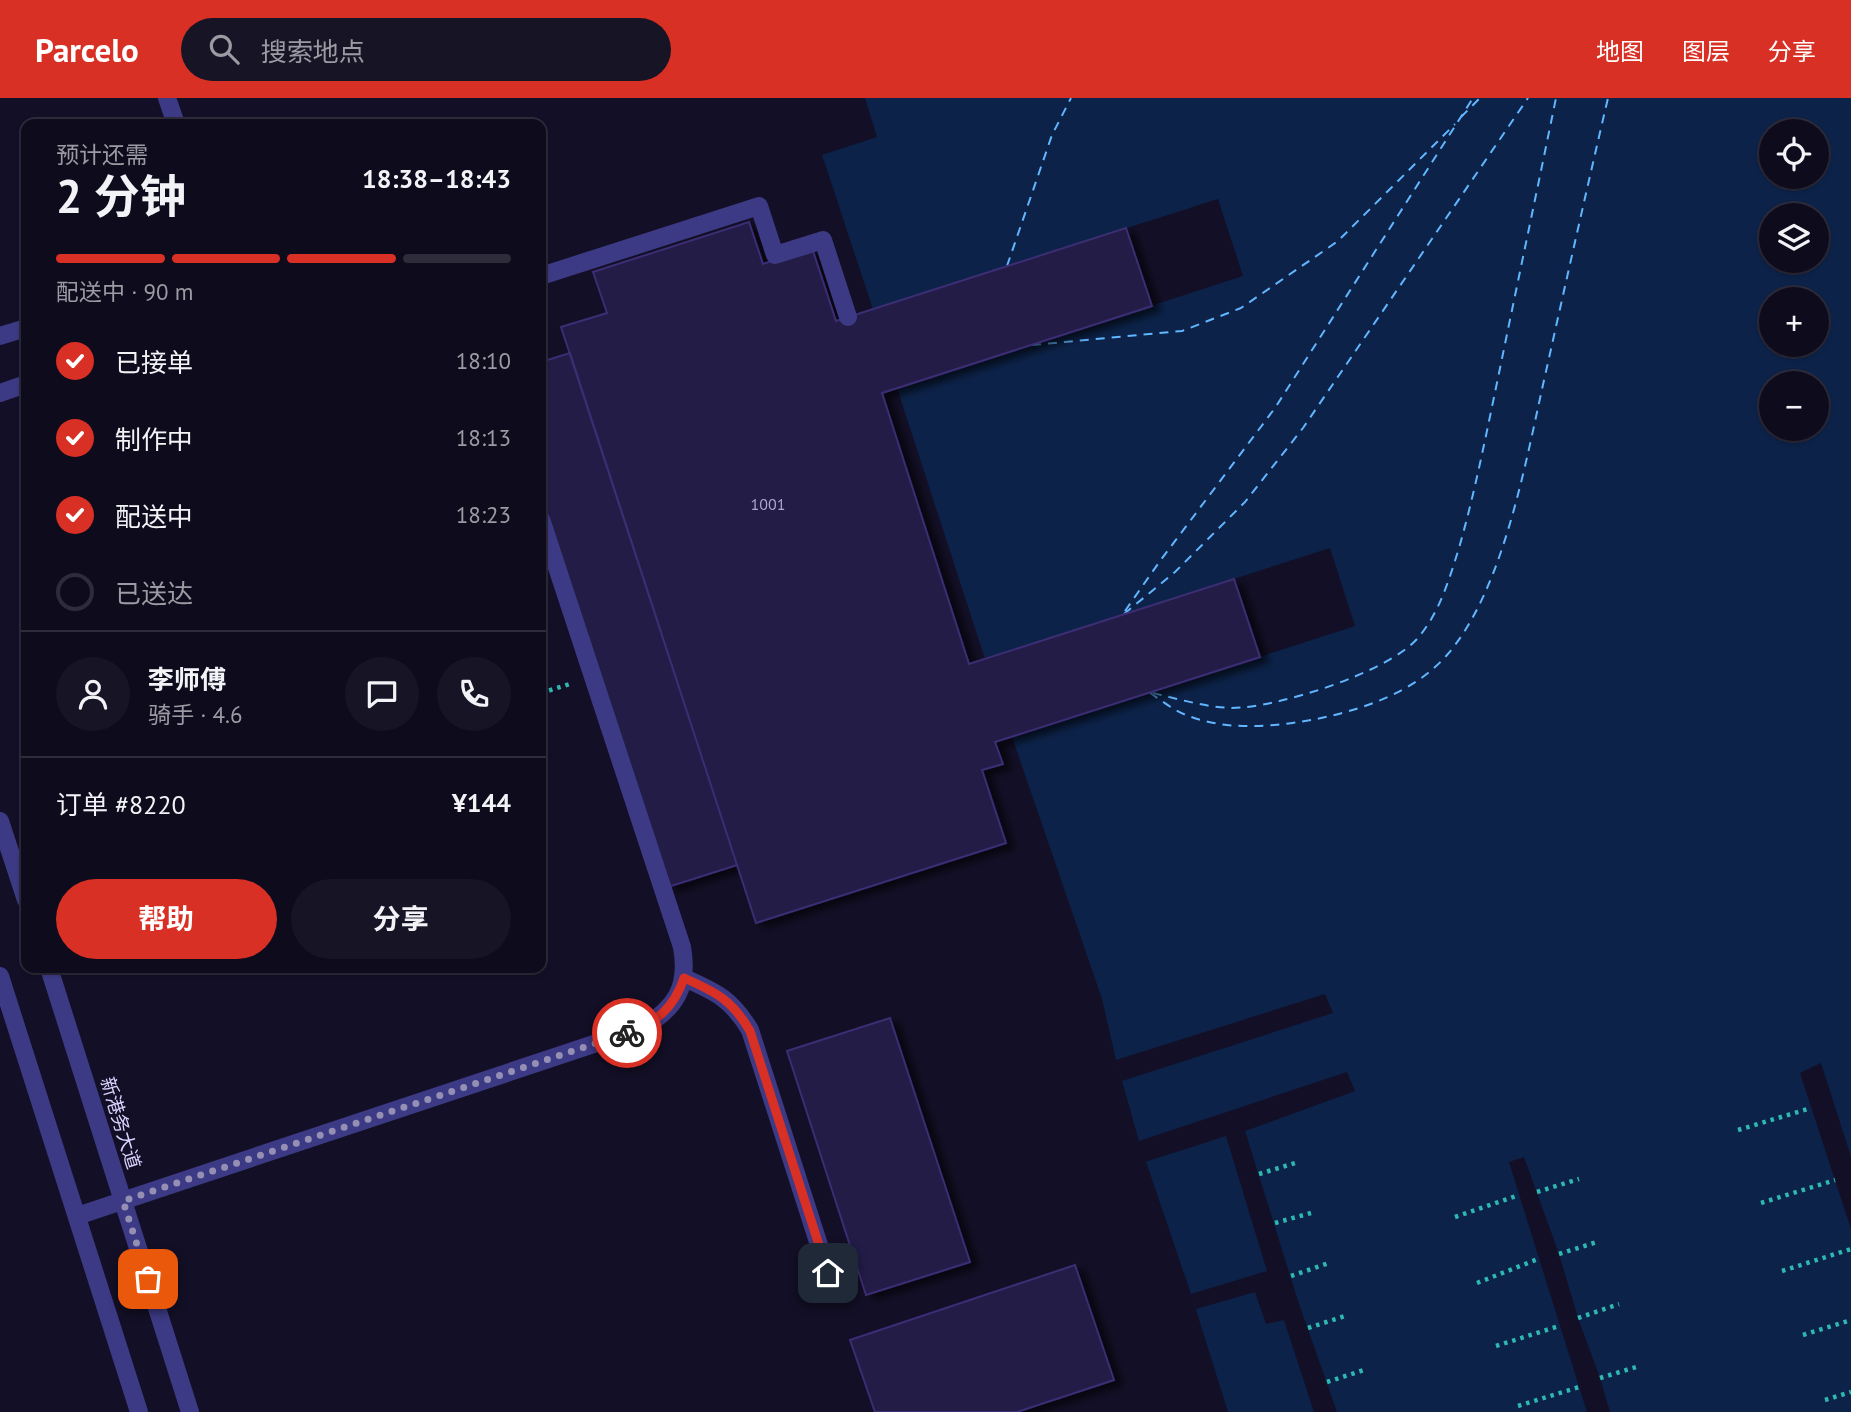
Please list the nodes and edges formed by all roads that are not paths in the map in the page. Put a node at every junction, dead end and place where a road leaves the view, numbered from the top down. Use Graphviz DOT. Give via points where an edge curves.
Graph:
graph roads {
  1 [pos="167,98"];
  2 [pos="174,119"];
  3 [pos="546,274"];
  4 [pos="848,317"];
  5 [pos="21,330"];
  6 [pos="0,336"];
  7 [pos="21,386"];
  8 [pos="0,393"];
  9 [pos="546,534"];
  10 [pos="0,821"];
  11 [pos="21,885"];
  12 [pos="51,973"];
  13 [pos="0,976"];
  14 [pos="684,978"];
  15 [pos="123,1201"];
  16 [pos="77,1216"];
  17 [pos="828,1273"];
  18 [pos="139,1412"];
  19 [pos="190,1412"];
  1 -- 2 [label="street"];
  3 -- 4 [label="street" via="759,206 775,255 823,240"];
  5 -- 6 [label="street"];
  7 -- 8 [label="street"];
  9 -- 14 [label="street" via="682,947"];
  10 -- 11 [label="street"];
  12 -- 15 [label="street, 新港务大道"];
  13 -- 16 [label="street"];
  14 -- 15 [label="street" via="671,1006 642,1028"];
  14 -- 17 [label="street" via="724,998 750,1031"];
  15 -- 16 [label="street"];
  15 -- 19 [label="street, 新港务大道"];
  16 -- 18 [label="street"];
}
